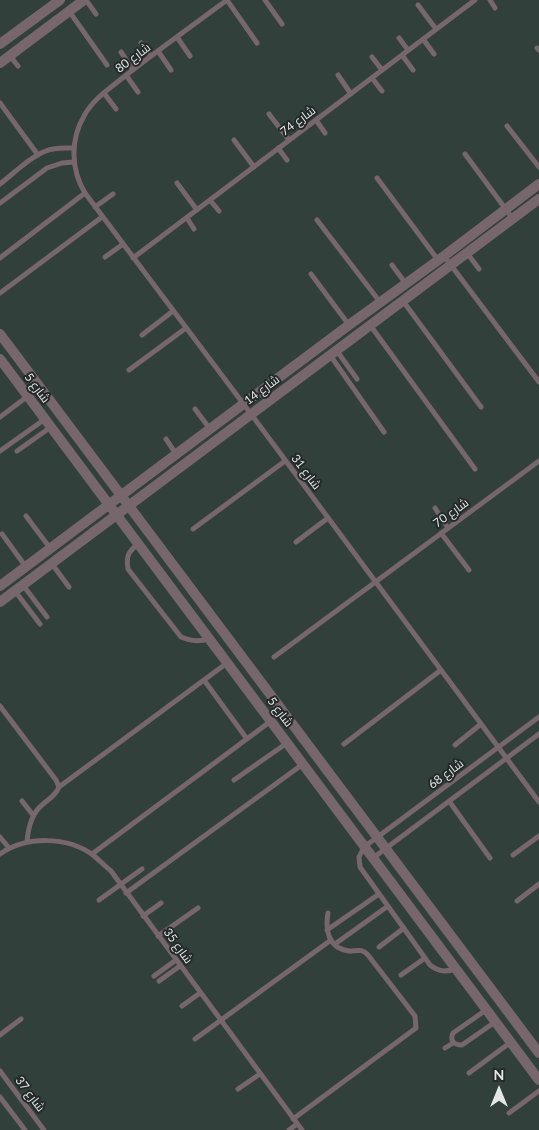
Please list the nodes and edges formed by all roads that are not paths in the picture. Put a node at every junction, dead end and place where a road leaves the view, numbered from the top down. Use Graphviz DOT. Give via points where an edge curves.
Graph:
graph roads {
  1 [pos="60,0"];
  2 [pos="85,0"];
  3 [pos="227,0"];
  4 [pos="265,0"];
  5 [pos="475,0"];
  6 [pos="490,0"];
  7 [pos="418,5"];
  8 [pos="496,8"];
  9 [pos="69,11"];
  10 [pos="96,14"];
  11 [pos="282,24"];
  12 [pos="436,30"];
  13 [pos="177,37"];
  14 [pos="399,38"];
  15 [pos="423,39"];
  16 [pos="141,43"];
  17 [pos="257,43"];
  18 [pos="0,44"];
  19 [pos="408,50"];
  20 [pos="121,52"];
  21 [pos="158,52"];
  22 [pos="434,54"];
  23 [pos="10,55"];
  24 [pos="402,55"];
  25 [pos="151,56"];
  26 [pos="190,56"];
  27 [pos="372,57"];
  28 [pos="0,63"];
  29 [pos="107,64"];
  30 [pos="18,66"];
  31 [pos="133,70"];
  32 [pos="171,70"];
  33 [pos="382,70"];
  34 [pos="413,70"];
  35 [pos="126,75"];
  36 [pos="338,75"];
  37 [pos="372,78"];
  38 [pos="382,91"];
  39 [pos="138,92"];
  40 [pos="104,93"];
  41 [pos="351,94"];
  42 [pos="0,103"];
  43 [pos="116,109"];
  44 [pos="269,114"];
  45 [pos="316,120"];
  46 [pos="507,126"];
  47 [pos="325,133"];
  48 [pos="234,140"];
  49 [pos="289,140"];
  50 [pos="74,148"];
  51 [pos="278,148"];
  52 [pos="465,154"];
  53 [pos="38,155"];
  54 [pos="287,160"];
  55 [pos="74,162"];
  56 [pos="254,167"];
  57 [pos="539,167"];
  58 [pos="377,178"];
  59 [pos="177,183"];
  60 [pos="0,184"];
  61 [pos="539,184"];
  62 [pos="85,193"];
  63 [pos="113,194"];
  64 [pos="539,199"];
  65 [pos="210,200"];
  66 [pos="0,204"];
  67 [pos="95,207"];
  68 [pos="506,209"];
  69 [pos="197,210"];
  70 [pos="219,211"];
  71 [pos="102,217"];
  72 [pos="187,218"];
  73 [pos="513,218"];
  74 [pos="318,220"];
  75 [pos="194,229"];
  76 [pos="122,244"];
  77 [pos="467,253"];
  78 [pos="105,257"];
  79 [pos="0,258"];
  80 [pos="133,258"];
  81 [pos="441,259"];
  82 [pos="392,265"];
  83 [pos="451,266"];
  84 [pos="479,269"];
  85 [pos="312,274"];
  86 [pos="406,284"];
  87 [pos="0,293"];
  88 [pos="403,301"];
  89 [pos="381,303"];
  90 [pos="173,311"];
  91 [pos="349,325"];
  92 [pos="370,325"];
  93 [pos="186,328"];
  94 [pos="0,334"];
  95 [pos="142,335"];
  96 [pos="333,352"];
  97 [pos="1,362"];
  98 [pos="129,370"];
  99 [pos="357,378"];
  100 [pos="539,382"];
  101 [pos="28,396"];
  102 [pos="243,404"];
  103 [pos="481,407"];
  104 [pos="195,408"];
  105 [pos="251,414"];
  106 [pos="0,417"];
  107 [pos="48,423"];
  108 [pos="210,429"];
  109 [pos="384,432"];
  110 [pos="166,439"];
  111 [pos="0,451"];
  112 [pos="17,451"];
  113 [pos="176,454"];
  114 [pos="285,461"];
  115 [pos="539,461"];
  116 [pos="475,469"];
  117 [pos="121,496"];
  118 [pos="109,505"];
  119 [pos="129,506"];
  120 [pos="435,508"];
  121 [pos="116,515"];
  122 [pos="26,516"];
  123 [pos="328,518"];
  124 [pos="448,528"];
  125 [pos="193,529"];
  126 [pos="441,533"];
  127 [pos="2,534"];
  128 [pos="296,542"];
  129 [pos="138,544"];
  130 [pos="50,548"];
  131 [pos="51,563"];
  132 [pos="26,567"];
  133 [pos="469,570"];
  134 [pos="375,582"];
  135 [pos="0,586"];
  136 [pos="69,587"];
  137 [pos="19,588"];
  138 [pos="0,602"];
  139 [pos="47,617"];
  140 [pos="40,624"];
  141 [pos="209,639"];
  142 [pos="274,657"];
  143 [pos="227,663"];
  144 [pos="441,670"];
  145 [pos="204,680"];
  146 [pos="0,706"];
  147 [pos="539,716"];
  148 [pos="271,721"];
  149 [pos="481,724"];
  150 [pos="539,734"];
  151 [pos="247,739"];
  152 [pos="287,743"];
  153 [pos="344,744"];
  154 [pos="455,745"];
  155 [pos="499,747"];
  156 [pos="507,758"];
  157 [pos="303,764"];
  158 [pos="234,780"];
  159 [pos="59,787"];
  160 [pos="22,801"];
  161 [pos="449,801"];
  162 [pos="539,802"];
  163 [pos="34,815"];
  164 [pos="539,836"];
  165 [pos="0,837"];
  166 [pos="377,837"];
  167 [pos="27,842"];
  168 [pos="364,847"];
  169 [pos="9,848"];
  170 [pos="386,849"];
  171 [pos="0,854"];
  172 [pos="92,854"];
  173 [pos="513,855"];
  174 [pos="373,858"];
  175 [pos="490,858"];
  176 [pos="142,868"];
  177 [pos="539,884"];
  178 [pos="120,885"];
  179 [pos="126,893"];
  180 [pos="379,894"];
  181 [pos="99,900"];
  182 [pos="517,901"];
  183 [pos="161,903"];
  184 [pos="388,906"];
  185 [pos="198,908"];
  186 [pos="328,913"];
  187 [pos="143,916"];
  188 [pos="404,928"];
  189 [pos="327,930"];
  190 [pos="158,936"];
  191 [pos="333,942"];
  192 [pos="379,946"];
  193 [pos="425,958"];
  194 [pos="176,960"];
  195 [pos="180,966"];
  196 [pos="456,969"];
  197 [pos="401,975"];
  198 [pos="154,976"];
  199 [pos="159,981"];
  200 [pos="200,993"];
  201 [pos="182,1006"];
  202 [pos="486,1010"];
  203 [pos="21,1019"];
  204 [pos="221,1021"];
  205 [pos="496,1022"];
  206 [pos="0,1035"];
  207 [pos="195,1039"];
  208 [pos="511,1042"];
  209 [pos="453,1043"];
  210 [pos="445,1048"];
  211 [pos="539,1053"];
  212 [pos="0,1071"];
  213 [pos="469,1073"];
  214 [pos="260,1074"];
  215 [pos="539,1080"];
  216 [pos="238,1089"];
  217 [pos="539,1091"];
  218 [pos="0,1097"];
  219 [pos="509,1113"];
  220 [pos="293,1118"];
  221 [pos="297,1124"];
  222 [pos="25,1130"];
  223 [pos="44,1130"];
  224 [pos="289,1130"];
  225 [pos="302,1130"];
  1 -- 18 [label="street"];
  2 -- 9 [label="street"];
  2 -- 10 [label="lane"];
  3 -- 13 [label="lane, شارع 80"];
  3 -- 17 [label="lane"];
  4 -- 11 [label="lane"];
  5 -- 12 [label="lane, شارع 74"];
  6 -- 8 [label="lane"];
  7 -- 12 [label="lane"];
  9 -- 23 [label="street"];
  9 -- 29 [label="lane"];
  12 -- 15 [label="lane, شارع 74"];
  13 -- 21 [label="lane, شارع 80"];
  13 -- 26 [label="lane"];
  14 -- 19 [label="lane"];
  15 -- 19 [label="lane, شارع 74"];
  15 -- 22 [label="lane"];
  16 -- 25 [label="lane"];
  19 -- 24 [label="lane, شارع 74"];
  20 -- 31 [label="lane"];
  21 -- 25 [label="lane, شارع 80"];
  21 -- 32 [label="lane"];
  23 -- 28 [label="street"];
  23 -- 30 [label="lane"];
  24 -- 33 [label="lane, شارع 74"];
  24 -- 34 [label="lane"];
  25 -- 31 [label="lane, شارع 80"];
  27 -- 33 [label="lane"];
  31 -- 35 [label="lane, شارع 80"];
  33 -- 37 [label="lane, شارع 74"];
  35 -- 39 [label="lane"];
  35 -- 40 [label="lane, شارع 80"];
  36 -- 41 [label="lane"];
  37 -- 38 [label="lane"];
  37 -- 41 [label="lane, شارع 74"];
  40 -- 43 [label="lane"];
  40 -- 50 [label="lane, شارع 80" via="83,117"];
  41 -- 45 [label="lane, شارع 74"];
  42 -- 53 [label="lane"];
  44 -- 49 [label="lane"];
  45 -- 47 [label="lane"];
  45 -- 49 [label="lane, شارع 74"];
  46 -- 57 [label="lane"];
  48 -- 56 [label="lane"];
  49 -- 51 [label="lane, شارع 74"];
  50 -- 53 [label="lane" via="55,148"];
  50 -- 55 [label="lane, شارع 31"];
  51 -- 54 [label="lane"];
  51 -- 56 [label="lane, شارع 74"];
  52 -- 68 [label="lane"];
  53 -- 60 [label="lane"];
  55 -- 62 [label="lane, شارع 31" via="77,178"];
  55 -- 66 [label="lane" via="62,162 47,168"];
  56 -- 65 [label="lane, شارع 74"];
  58 -- 81 [label="lane"];
  59 -- 69 [label="lane"];
  61 -- 68 [label="street, شارع 14"];
  62 -- 67 [label="lane, شارع 31"];
  62 -- 79 [label="lane"];
  63 -- 67 [label="lane"];
  64 -- 73 [label="street, شارع 14"];
  65 -- 69 [label="lane, شارع 74"];
  65 -- 70 [label="lane"];
  67 -- 71 [label="lane, شارع 31"];
  68 -- 73 [label="lane"];
  68 -- 81 [label="street, شارع 14"];
  69 -- 72 [label="lane, شارع 74"];
  71 -- 76 [label="lane, شارع 31"];
  71 -- 87 [label="lane"];
  72 -- 75 [label="lane"];
  72 -- 80 [label="lane, شارع 74"];
  73 -- 77 [label="street, شارع 14"];
  74 -- 89 [label="lane"];
  76 -- 78 [label="lane"];
  76 -- 80 [label="lane, شارع 31"];
  77 -- 83 [label="street, شارع 14"];
  77 -- 84 [label="lane"];
  80 -- 90 [label="lane, شارع 31"];
  81 -- 83 [label="lane"];
  81 -- 86 [label="street, شارع 14"];
  82 -- 86 [label="lane"];
  83 -- 88 [label="street, شارع 14"];
  83 -- 100 [label="lane"];
  85 -- 91 [label="lane"];
  86 -- 89 [label="street, شارع 14"];
  88 -- 92 [label="street, شارع 14"];
  88 -- 103 [label="lane"];
  89 -- 91 [label="street, شارع 14"];
  90 -- 93 [label="lane, شارع 31"];
  90 -- 95 [label="lane"];
  91 -- 102 [label="street, شارع 14"];
  92 -- 96 [label="street, شارع 14"];
  92 -- 116 [label="lane"];
  93 -- 98 [label="lane"];
  93 -- 102 [label="lane, شارع 31"];
  94 -- 117 [label="street, شارع 5"];
  96 -- 99 [label="lane"];
  96 -- 105 [label="street, شارع 14"];
  96 -- 109 [label="lane"];
  97 -- 101 [label="street, شارع 5"];
  101 -- 106 [label="lane"];
  101 -- 107 [label="street, شارع 5"];
  102 -- 105 [label="lane, شارع 31"];
  102 -- 108 [label="street, شارع 14"];
  104 -- 108 [label="lane"];
  105 -- 114 [label="lane, شارع 31"];
  105 -- 119 [label="street, شارع 14"];
  107 -- 111 [label="lane"];
  107 -- 112 [label="lane"];
  107 -- 118 [label="street, شارع 5"];
  108 -- 113 [label="street, شارع 14"];
  110 -- 113 [label="lane"];
  113 -- 117 [label="street, شارع 14"];
  114 -- 123 [label="lane, شارع 31"];
  114 -- 125 [label="lane"];
  115 -- 124 [label="lane, شارع 70"];
  117 -- 118 [label="street, شارع 14"];
  117 -- 119 [label="street, شارع 5"];
  118 -- 121 [label="street, شارع 5"];
  118 -- 130 [label="street, شارع 14"];
  119 -- 121 [label="street, شارع 14"];
  119 -- 166 [label="street, شارع 5"];
  120 -- 124 [label="lane"];
  121 -- 129 [label="street, شارع 5"];
  121 -- 131 [label="street, شارع 14"];
  122 -- 130 [label="lane"];
  123 -- 128 [label="lane"];
  123 -- 134 [label="lane, شارع 31"];
  124 -- 126 [label="lane, شارع 70"];
  126 -- 133 [label="lane"];
  126 -- 134 [label="lane, شارع 70"];
  127 -- 132 [label="lane"];
  129 -- 141 [label="street, شارع 5"];
  129 -- 141 [label="lane" via="130,551 128,568 181,637 199,641"];
  130 -- 132 [label="street, شارع 14"];
  131 -- 136 [label="lane"];
  131 -- 137 [label="street, شارع 14"];
  132 -- 135 [label="street, شارع 14"];
  134 -- 142 [label="lane, شارع 70"];
  134 -- 144 [label="lane, شارع 31"];
  137 -- 138 [label="street, شارع 14"];
  137 -- 139 [label="lane"];
  137 -- 140 [label="lane"];
  141 -- 143 [label="street, شارع 5"];
  143 -- 145 [label="lane"];
  143 -- 148 [label="street, شارع 5"];
  144 -- 149 [label="lane, شارع 31"];
  144 -- 153 [label="lane"];
  145 -- 151 [label="lane"];
  145 -- 159 [label="lane"];
  146 -- 159 [label="lane"];
  147 -- 155 [label="lane, شارع 68"];
  148 -- 151 [label="lane"];
  148 -- 152 [label="street, شارع 5"];
  149 -- 154 [label="lane"];
  149 -- 155 [label="lane, شارع 31"];
  150 -- 156 [label="lane, شارع 68"];
  151 -- 172 [label="lane"];
  152 -- 157 [label="street, شارع 5"];
  152 -- 158 [label="lane"];
  155 -- 156 [label="lane, شارع 31"];
  155 -- 166 [label="lane, شارع 68"];
  156 -- 161 [label="lane, شارع 68"];
  156 -- 162 [label="lane, شارع 31"];
  157 -- 168 [label="street, شارع 5"];
  157 -- 179 [label="lane"];
  159 -- 163 [label="lane"];
  160 -- 163 [label="lane"];
  161 -- 170 [label="lane, شارع 68"];
  161 -- 175 [label="lane"];
  163 -- 167 [label="lane"];
  164 -- 173 [label="lane"];
  165 -- 169 [label="lane"];
  166 -- 168 [label="lane, شارع 68"];
  166 -- 170 [label="street, شارع 5"];
  167 -- 169 [label="lane, شارع 35"];
  167 -- 172 [label="lane, شارع 35" via="49,840 72,844"];
  168 -- 174 [label="street, شارع 5"];
  168 -- 180 [label="lane" via="359,856 360,867"];
  169 -- 171 [label="lane, شارع 35"];
  170 -- 174 [label="lane, شارع 68"];
  170 -- 211 [label="street, شارع 5"];
  172 -- 178 [label="lane, شارع 35"];
  174 -- 196 [label="street, شارع 5"];
  176 -- 178 [label="lane"];
  177 -- 182 [label="lane"];
  178 -- 179 [label="lane, شارع 35"];
  178 -- 181 [label="lane"];
  179 -- 187 [label="lane, شارع 35"];
  180 -- 184 [label="lane"];
  180 -- 189 [label="lane"];
  183 -- 187 [label="lane"];
  184 -- 188 [label="lane"];
  184 -- 191 [label="lane"];
  185 -- 190 [label="lane"];
  186 -- 189 [label="lane"];
  187 -- 190 [label="lane, شارع 35"];
  188 -- 192 [label="lane"];
  188 -- 193 [label="lane"];
  189 -- 191 [label="lane"];
  190 -- 194 [label="lane, شارع 35"];
  191 -- 204 [label="lane"];
  191 -- 220 [label="lane" via="342,949 360,950 368,955 415,1016 416,1028"];
  193 -- 196 [label="lane" via="438,970"];
  193 -- 197 [label="lane"];
  194 -- 195 [label="lane, شارع 35"];
  194 -- 198 [label="lane"];
  195 -- 199 [label="lane"];
  195 -- 200 [label="lane, شارع 35"];
  196 -- 202 [label="street, شارع 5"];
  200 -- 201 [label="lane"];
  200 -- 204 [label="lane, شارع 35"];
  202 -- 205 [label="street, شارع 5"];
  202 -- 209 [label="lane" via="452,1033"];
  203 -- 206 [label="lane"];
  204 -- 207 [label="lane"];
  204 -- 214 [label="lane, شارع 35"];
  205 -- 208 [label="street, شارع 5"];
  205 -- 209 [label="lane" via="462,1045"];
  208 -- 213 [label="lane"];
  208 -- 215 [label="street, شارع 5"];
  209 -- 210 [label="lane"];
  212 -- 223 [label="lane, شارع 37"];
  214 -- 216 [label="lane"];
  214 -- 220 [label="lane, شارع 35"];
  217 -- 219 [label="lane"];
  218 -- 222 [label="lane, شارع 37"];
  220 -- 221 [label="lane, شارع 35"];
  221 -- 224 [label="lane"];
  221 -- 225 [label="lane, شارع 35"];
}
